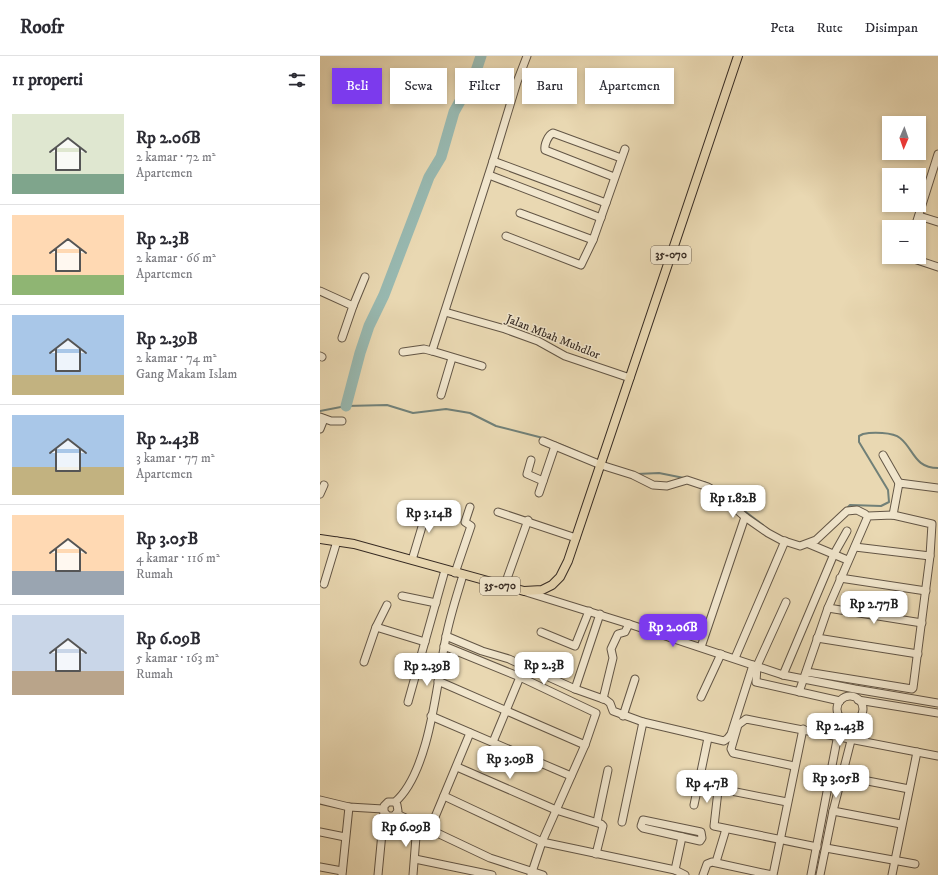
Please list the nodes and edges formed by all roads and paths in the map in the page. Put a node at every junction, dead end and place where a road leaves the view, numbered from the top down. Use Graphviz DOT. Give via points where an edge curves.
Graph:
graph roads {
  1 [pos="527,56"];
  2 [pos="738,56"];
  3 [pos="625,149"];
  4 [pos="938,154"];
  5 [pos="621,158"];
  6 [pos="494,161"];
  7 [pos="488,175"];
  8 [pos="614,177"];
  9 [pos="606,203"];
  10 [pos="520,213"];
  11 [pos="919,216"];
  12 [pos="601,218"];
  13 [pos="918,220"];
  14 [pos="938,222"];
  15 [pos="506,236"];
  16 [pos="593,240"];
  17 [pos="926,262"];
  18 [pos="938,266"];
  19 [pos="365,277"];
  20 [pos="320,291"];
  21 [pos="353,306"];
  22 [pos="445,312"];
  23 [pos="342,338"];
  24 [pos="432,351"];
  25 [pos="403,352"];
  26 [pos="452,358"];
  27 [pos="482,366"];
  28 [pos="630,378"];
  29 [pos="441,395"];
  30 [pos="322,418"];
  31 [pos="342,421"];
  32 [pos="320,429"];
  33 [pos="543,440"];
  34 [pos="555,446"];
  35 [pos="883,455"];
  36 [pos="531,460"];
  37 [pos="602,464"];
  38 [pos="543,481"];
  39 [pos="899,483"];
  40 [pos="324,485"];
  41 [pos="938,488"];
  42 [pos="539,493"];
  43 [pos="320,494"];
  44 [pos="470,507"];
  45 [pos="498,512"];
  46 [pos="450,513"];
  47 [pos="865,514"];
  48 [pos="893,516"];
  49 [pos="745,517"];
  50 [pos="528,520"];
  51 [pos="848,531"];
  52 [pos="576,538"];
  53 [pos="320,539"];
  54 [pos="337,541"];
  55 [pos="785,541"];
  56 [pos="809,544"];
  57 [pos="854,547"];
  58 [pos="834,554"];
  59 [pos="930,556"];
  60 [pos="845,559"];
  61 [pos="412,560"];
  62 [pos="445,570"];
  63 [pos="459,574"];
  64 [pos="840,578"];
  65 [pos="324,584"];
  66 [pos="504,587"];
  67 [pos="524,591"];
  68 [pos="926,591"];
  69 [pos="402,596"];
  70 [pos="786,602"];
  71 [pos="436,603"];
  72 [pos="387,605"];
  73 [pos="828,608"];
  74 [pos="589,611"];
  75 [pos="600,614"];
  76 [pos="922,623"];
  77 [pos="629,624"];
  78 [pos="376,627"];
  79 [pos="541,632"];
  80 [pos="446,636"];
  81 [pos="817,638"];
  82 [pos="425,642"];
  83 [pos="444,646"];
  84 [pos="702,647"];
  85 [pos="721,654"];
  86 [pos="918,654"];
  87 [pos="735,658"];
  88 [pos="364,662"];
  89 [pos="755,666"];
  90 [pos="807,672"];
  91 [pos="783,675"];
  92 [pos="520,677"];
  93 [pos="635,679"];
  94 [pos="804,679"];
  95 [pos="438,681"];
  96 [pos="575,689"];
  97 [pos="799,692"];
  98 [pos="855,695"];
  99 [pos="701,697"];
  100 [pos="603,699"];
  101 [pos="840,701"];
  102 [pos="408,702"];
  103 [pos="936,702"];
  104 [pos="506,711"];
  105 [pos="936,713"];
  106 [pos="431,716"];
  107 [pos="623,716"];
  108 [pos="841,719"];
  109 [pos="856,721"];
  110 [pos="643,722"];
  111 [pos="803,729"];
  112 [pos="470,734"];
  113 [pos="838,737"];
  114 [pos="708,738"];
  115 [pos="850,739"];
  116 [pos="493,742"];
  117 [pos="585,745"];
  118 [pos="917,752"];
  119 [pos="938,756"];
  120 [pos="794,766"];
  121 [pos="457,767"];
  122 [pos="608,770"];
  123 [pos="571,776"];
  124 [pos="842,776"];
  125 [pos="909,789"];
  126 [pos="444,796"];
  127 [pos="320,800"];
  128 [pos="395,802"];
  129 [pos="787,802"];
  130 [pos="694,805"];
  131 [pos="349,807"];
  132 [pos="383,810"];
  133 [pos="556,810"];
  134 [pos="833,811"];
  135 [pos="397,814"];
  136 [pos="597,822"];
  137 [pos="622,822"];
  138 [pos="417,824"];
  139 [pos="901,824"];
  140 [pos="430,829"];
  141 [pos="726,829"];
  142 [pos="320,832"];
  143 [pos="345,837"];
  144 [pos="682,837"];
  145 [pos="780,838"];
  146 [pos="542,842"];
  147 [pos="817,847"];
  148 [pos="826,848"];
  149 [pos="596,854"];
  150 [pos="415,859"];
  151 [pos="895,860"];
  152 [pos="716,862"];
  153 [pos="914,864"];
  154 [pos="320,866"];
  155 [pos="813,866"];
  156 [pos="822,867"];
  157 [pos="675,870"];
  158 [pos="342,873"];
  159 [pos="531,874"];
  160 [pos="378,875"];
  161 [pos="413,875"];
  162 [pos="492,875"];
  163 [pos="543,875"];
  164 [pos="685,875"];
  165 [pos="703,875"];
  166 [pos="772,875"];
  167 [pos="811,875"];
  168 [pos="820,875"];
  169 [pos="892,875"];
  1 -- 6 [label="street"];
  2 -- 28 [label="main road, 35-070"];
  3 -- 5 [label="street"];
  4 -- 11 [label="street"];
  5 -- 8 [label="street"];
  5 -- 8 [label="street" via="553,133 549,135 544,148"];
  6 -- 7 [label="street"];
  6 -- 9 [label="street"];
  7 -- 12 [label="street"];
  7 -- 22 [label="street" via="450,289"];
  8 -- 9 [label="street"];
  9 -- 12 [label="street"];
  10 -- 16 [label="street"];
  11 -- 13 [label="street"];
  11 -- 14 [label="street"];
  12 -- 16 [label="street"];
  15 -- 16 [label="street" via="581,265"];
  17 -- 18 [label="street"];
  19 -- 21 [label="street"];
  20 -- 21 [label="street"];
  21 -- 23 [label="street"];
  22 -- 24 [label="street"];
  22 -- 28 [label="street, Jalan Mbah Muhdlor" via="505,329 538,341 565,356"];
  24 -- 25 [label="street" via="424,349"];
  24 -- 26 [label="street"];
  26 -- 27 [label="street"];
  26 -- 29 [label="street"];
  28 -- 37 [label="main road, 35-070"];
  30 -- 31 [label="street"];
  30 -- 32 [label="street"];
  33 -- 34 [label="street"];
  34 -- 37 [label="street"];
  34 -- 38 [label="street"];
  35 -- 39 [label="street"];
  36 -- 38 [label="street" via="527,474"];
  37 -- 49 [label="street" via="661,487 687,480 708,487"];
  37 -- 52 [label="main road, 35-070"];
  38 -- 42 [label="street"];
  39 -- 41 [label="street"];
  39 -- 48 [label="street"];
  40 -- 43 [label="street"];
  44 -- 63 [label="street" via="465,521 471,526"];
  45 -- 50 [label="street"];
  46 -- 61 [label="street" via="429,508 427,510"];
  47 -- 56 [label="street" via="858,510 847,511"];
  48 -- 57 [label="street" via="868,516"];
  48 -- 59 [label="street" via="932,524"];
  49 -- 55 [label="street"];
  49 -- 84 [label="street"];
  50 -- 52 [label="street"];
  50 -- 66 [label="street"];
  51 -- 58 [label="street"];
  52 -- 67 [label="main road, 35-070" via="560,577 542,590"];
  53 -- 54 [label="main road, 35-070"];
  54 -- 61 [label="main road, 35-070"];
  54 -- 65 [label="street"];
  55 -- 56 [label="street" via="800,546"];
  55 -- 87 [label="street"];
  56 -- 58 [label="street"];
  57 -- 59 [label="street"];
  57 -- 64 [label="street"];
  58 -- 60 [label="street"];
  58 -- 91 [label="street"];
  59 -- 68 [label="street"];
  61 -- 62 [label="main road, 35-070"];
  62 -- 63 [label="main road, 35-070"];
  62 -- 71 [label="street"];
  63 -- 66 [label="main road, 35-070"];
  63 -- 80 [label="street"];
  64 -- 68 [label="street"];
  64 -- 73 [label="street"];
  66 -- 67 [label="main road, 35-070"];
  67 -- 74 [label="street"];
  68 -- 76 [label="street"];
  69 -- 71 [label="street"];
  70 -- 89 [label="street"];
  71 -- 82 [label="street"];
  72 -- 78 [label="street"];
  73 -- 76 [label="street"];
  73 -- 81 [label="street"];
  74 -- 75 [label="street"];
  74 -- 79 [label="street" via="575,646"];
  75 -- 77 [label="street"];
  75 -- 96 [label="street"];
  76 -- 86 [label="street"];
  77 -- 84 [label="street"];
  77 -- 100 [label="street" via="625,632 618,634 611,649 613,658"];
  78 -- 82 [label="street"];
  78 -- 88 [label="street"];
  80 -- 83 [label="street"];
  80 -- 96 [label="street" via="509,659"];
  81 -- 86 [label="street"];
  81 -- 90 [label="street"];
  82 -- 102 [label="street"];
  83 -- 92 [label="street"];
  83 -- 95 [label="street"];
  84 -- 85 [label="street"];
  85 -- 87 [label="street"];
  85 -- 99 [label="street"];
  86 -- 90 [label="street" via="912,690"];
  87 -- 89 [label="street"];
  89 -- 91 [label="street"];
  89 -- 97 [label="street" via="756,682"];
  89 -- 114 [label="street" via="728,738 724,741"];
  90 -- 94 [label="street"];
  91 -- 94 [label="street"];
  92 -- 104 [label="street"];
  92 -- 117 [label="street" via="596,713"];
  93 -- 107 [label="street"];
  94 -- 97 [label="street"];
  94 -- 98 [label="street"];
  95 -- 104 [label="street"];
  95 -- 106 [label="street"];
  96 -- 100 [label="street"];
  97 -- 101 [label="street"];
  98 -- 101 [label="street"];
  98 -- 103 [label="street"];
  98 -- 105 [label="street"];
  98 -- 109 [label="street" via="861,703 862,713"];
  100 -- 107 [label="street" via="610,703 614,711"];
  101 -- 108 [label="street" via="837,710"];
  103 -- 105 [label="street"];
  104 -- 116 [label="street"];
  104 -- 117 [label="street"];
  106 -- 112 [label="street"];
  106 -- 128 [label="street" via="414,776 402,796"];
  107 -- 110 [label="street"];
  108 -- 109 [label="street"];
  108 -- 113 [label="street"];
  109 -- 115 [label="street"];
  110 -- 114 [label="street"];
  110 -- 137 [label="street"];
  111 -- 113 [label="street"];
  111 -- 120 [label="street"];
  111 -- 120 [label="street" via="746,719 738,725 730,749 733,754"];
  112 -- 116 [label="street"];
  112 -- 121 [label="street"];
  113 -- 115 [label="street"];
  113 -- 147 [label="street"];
  114 -- 130 [label="street"];
  115 -- 118 [label="street"];
  115 -- 124 [label="street"];
  116 -- 123 [label="street"];
  117 -- 123 [label="street"];
  118 -- 119 [label="street"];
  118 -- 125 [label="street"];
  120 -- 129 [label="street"];
  121 -- 126 [label="street"];
  121 -- 133 [label="street"];
  122 -- 136 [label="street"];
  123 -- 133 [label="street"];
  124 -- 125 [label="street"];
  124 -- 134 [label="street"];
  125 -- 139 [label="street"];
  126 -- 140 [label="street"];
  126 -- 146 [label="street"];
  127 -- 131 [label="street"];
  128 -- 132 [label="street" via="388,802"];
  128 -- 135 [label="street"];
  129 -- 141 [label="street" via="721,789 718,791 714,823 717,827"];
  129 -- 145 [label="street"];
  131 -- 132 [label="street"];
  131 -- 143 [label="street"];
  132 -- 135 [label="street" via="391,817"];
  132 -- 160 [label="street"];
  133 -- 136 [label="street"];
  133 -- 146 [label="street"];
  134 -- 139 [label="street"];
  134 -- 148 [label="street"];
  135 -- 138 [label="street"];
  136 -- 149 [label="street" via="603,826"];
  138 -- 140 [label="street"];
  138 -- 150 [label="street"];
  139 -- 151 [label="street"];
  140 -- 159 [label="street" via="490,858"];
  141 -- 145 [label="street"];
  141 -- 152 [label="street"];
  142 -- 143 [label="street"];
  143 -- 158 [label="street"];
  144 -- 144 [label="street" via="643,828 643,820 701,832 703,835 700,841"];
  144 -- 157 [label="street"];
  145 -- 147 [label="street"];
  145 -- 166 [label="street"];
  146 -- 149 [label="street"];
  146 -- 159 [label="street"];
  147 -- 155 [label="street"];
  148 -- 151 [label="street"];
  148 -- 156 [label="street"];
  149 -- 157 [label="street"];
  150 -- 161 [label="street"];
  150 -- 162 [label="street"];
  151 -- 153 [label="street"];
  151 -- 169 [label="street"];
  152 -- 165 [label="street" via="706,864"];
  152 -- 166 [label="street"];
  154 -- 158 [label="street"];
  155 -- 156 [label="street"];
  155 -- 167 [label="street"];
  156 -- 168 [label="street"];
  157 -- 164 [label="street"];
  159 -- 163 [label="street"];
}
